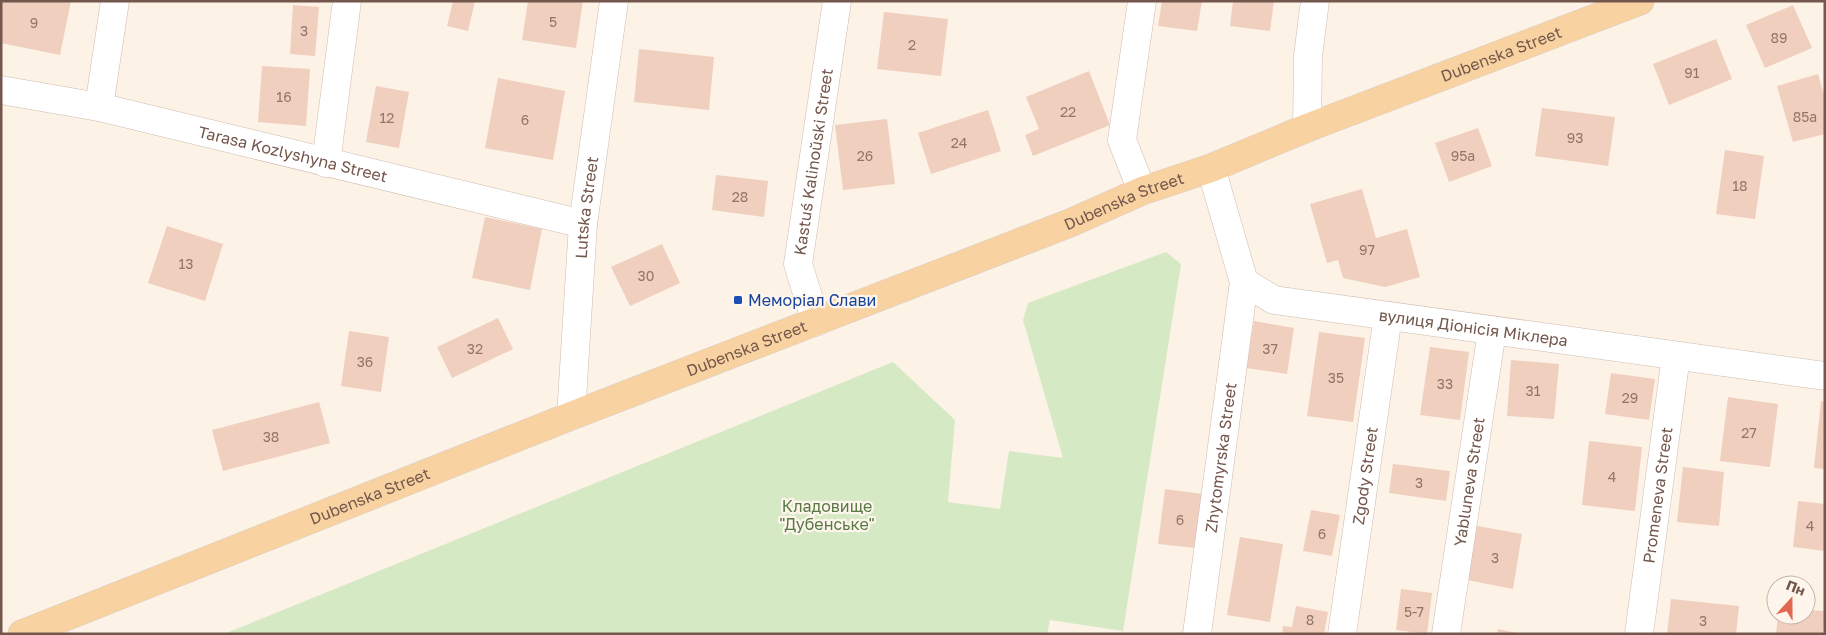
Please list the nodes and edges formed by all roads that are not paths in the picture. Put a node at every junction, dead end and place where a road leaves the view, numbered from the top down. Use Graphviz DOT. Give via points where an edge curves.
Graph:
graph roads {
  1 [pos="115,1"];
  2 [pos="347,1"];
  3 [pos="614,1"];
  4 [pos="837,1"];
  5 [pos="1142,1"];
  6 [pos="1315,1"];
  7 [pos="1640,1"];
  8 [pos="1,90"];
  9 [pos="99,107"];
  10 [pos="1307,128"];
  11 [pos="326,163"];
  12 [pos="1212,168"];
  13 [pos="1142,191"];
  14 [pos="583,224"];
  15 [pos="1244,282"];
  16 [pos="1388,316"];
  17 [pos="816,322"];
  18 [pos="1492,331"];
  19 [pos="1676,356"];
  20 [pos="1825,376"];
  21 [pos="571,416"];
  22 [pos="22,634"];
  23 [pos="1197,634"];
  24 [pos="1342,634"];
  25 [pos="1446,634"];
  26 [pos="1638,634"];
  1 -- 9 [label="street"];
  2 -- 11 [label="street"];
  3 -- 14 [label="street, Lutska Street"];
  4 -- 17 [label="street, Kastuś Kalinoŭski Street" via="798,264"];
  5 -- 13 [label="street" via="1122,140"];
  6 -- 10 [label="street" via="1308,56"];
  7 -- 10 [label="main road, Dubenska Street"];
  8 -- 9 [label="street, Tarasa Kozlyshyna Street"];
  9 -- 11 [label="street, Tarasa Kozlyshyna Street"];
  10 -- 12 [label="main road, Dubenska Street"];
  11 -- 14 [label="street, Tarasa Kozlyshyna Street"];
  12 -- 13 [label="main road, Dubenska Street"];
  12 -- 15 [label="street"];
  13 -- 17 [label="main road, Dubenska Street" via="1070,223"];
  14 -- 21 [label="street, Lutska Street"];
  15 -- 16 [label="street, вулиця Діонісія Міклера" via="1274,300"];
  15 -- 23 [label="street, Zhytomyrska Street"];
  16 -- 18 [label="street, вулиця Діонісія Міклера"];
  16 -- 24 [label="street, Zgody Street"];
  17 -- 21 [label="main road, Dubenska Street"];
  18 -- 19 [label="street, вулиця Діонісія Міклера"];
  18 -- 25 [label="street, Yabluneva Street"];
  19 -- 20 [label="street, вулиця Діонісія Міклера"];
  19 -- 26 [label="street, Promeneva Street"];
  21 -- 22 [label="main road, Dubenska Street"];
}
